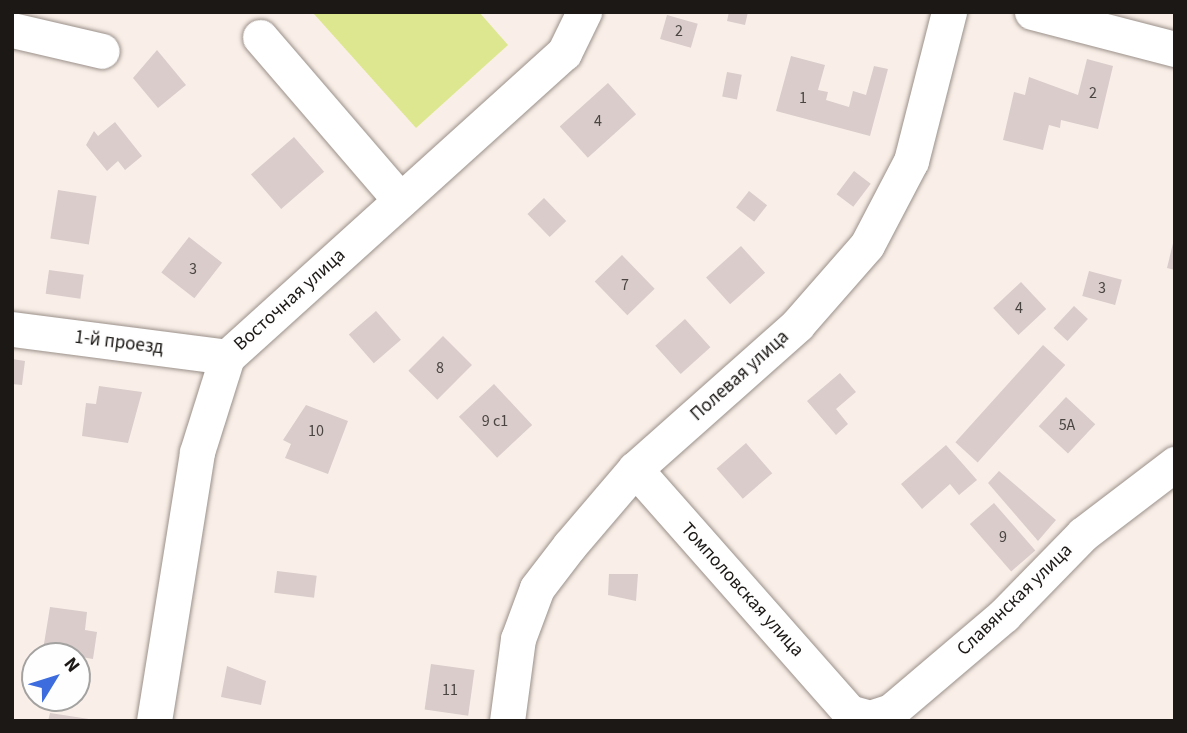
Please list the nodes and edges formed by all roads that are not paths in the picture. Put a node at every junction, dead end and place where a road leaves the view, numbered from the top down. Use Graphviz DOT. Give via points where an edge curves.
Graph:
graph roads {
  1 [pos="584,12"];
  2 [pos="949,12"];
  3 [pos="1032,12"];
  4 [pos="12,30"];
  5 [pos="260,37"];
  6 [pos="1175,49"];
  7 [pos="102,51"];
  8 [pos="400,200"];
  9 [pos="12,329"];
  10 [pos="227,357"];
  11 [pos="1175,464"];
  12 [pos="635,469"];
  13 [pos="849,712"];
  14 [pos="154,721"];
  15 [pos="507,721"];
  1 -- 8 [label="street, Восточная улица" via="564,53"];
  2 -- 12 [label="street, Полевая улица" via="911,161 867,245 797,325"];
  3 -- 6 [label="street"];
  4 -- 7 [label="street"];
  5 -- 8 [label="street"];
  8 -- 10 [label="street, Восточная улица"];
  9 -- 10 [label="street, 1-й проезд"];
  10 -- 14 [label="street, Восточная улица" via="198,452"];
  11 -- 13 [label="street, Славянская улица" via="1083,534 1004,615 891,711 870,718"];
  12 -- 13 [label="street, Томполовская улица"];
  12 -- 15 [label="street, Полевая улица" via="537,588 517,639"];
}
